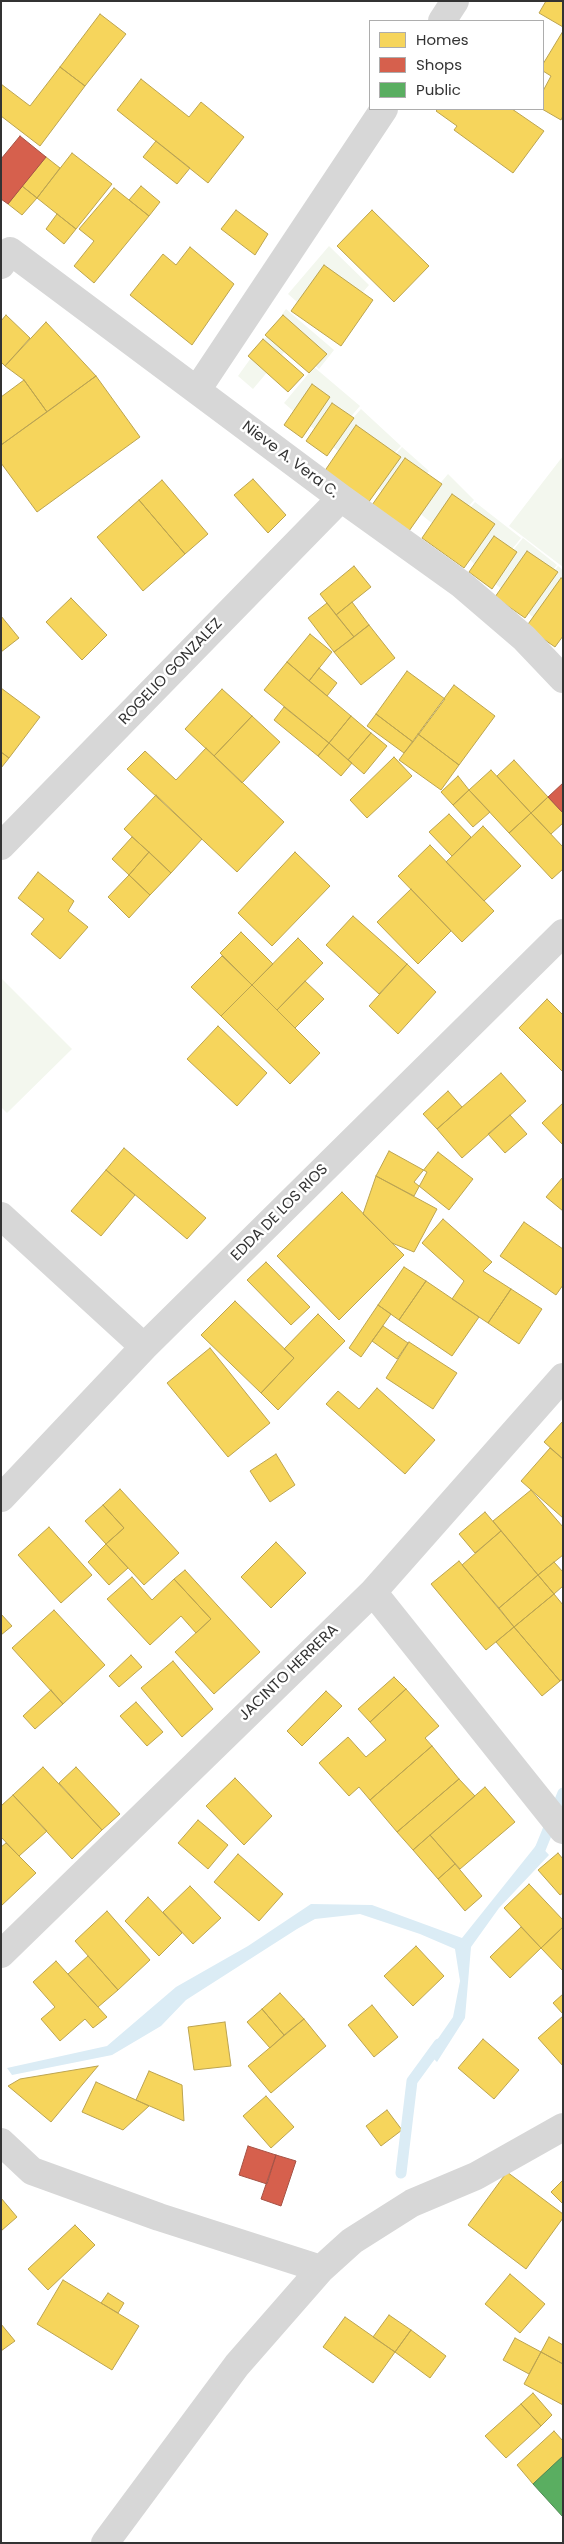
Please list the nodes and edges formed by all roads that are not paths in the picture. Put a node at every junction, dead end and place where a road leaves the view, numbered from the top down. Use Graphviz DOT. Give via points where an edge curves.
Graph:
graph roads {
  1 [pos="455,1"];
  2 [pos="443,20"];
  3 [pos="383,110"];
  4 [pos="5,258"];
  5 [pos="197,390"];
  6 [pos="341,498"];
  7 [pos="563,678"];
  8 [pos="1,846"];
  9 [pos="563,933"];
  10 [pos="1,1216"];
  11 [pos="144,1346"];
  12 [pos="563,1377"];
  13 [pos="1,1498"];
  14 [pos="373,1592"];
  15 [pos="563,1830"];
  16 [pos="1,1954"];
  17 [pos="563,2127"];
  18 [pos="1,2142"];
  19 [pos="321,2269"];
  20 [pos="104,2543"];
  1 -- 2 [label="street"];
  3 -- 5 [label="street"];
  4 -- 5 [label="street, Nieve A. Vera C."];
  5 -- 6 [label="street, Nieve A. Vera C."];
  6 -- 7 [label="street, Nieve A. Vera C." via="461,584 524,638"];
  6 -- 8 [label="street, ROGELIO GONZALEZ"];
  9 -- 11 [label="street, EDDA DE LOS RIOS"];
  10 -- 11 [label="street"];
  11 -- 13 [label="street, EDDA DE LOS RIOS"];
  12 -- 14 [label="street, JACINTO HERRERA"];
  14 -- 15 [label="street"];
  14 -- 16 [label="street, JACINTO HERRERA"];
  17 -- 19 [label="street" via="476,2176 412,2203 352,2241"];
  18 -- 19 [label="street" via="32,2171 158,2217"];
  19 -- 20 [label="street" via="237,2365"];
}
